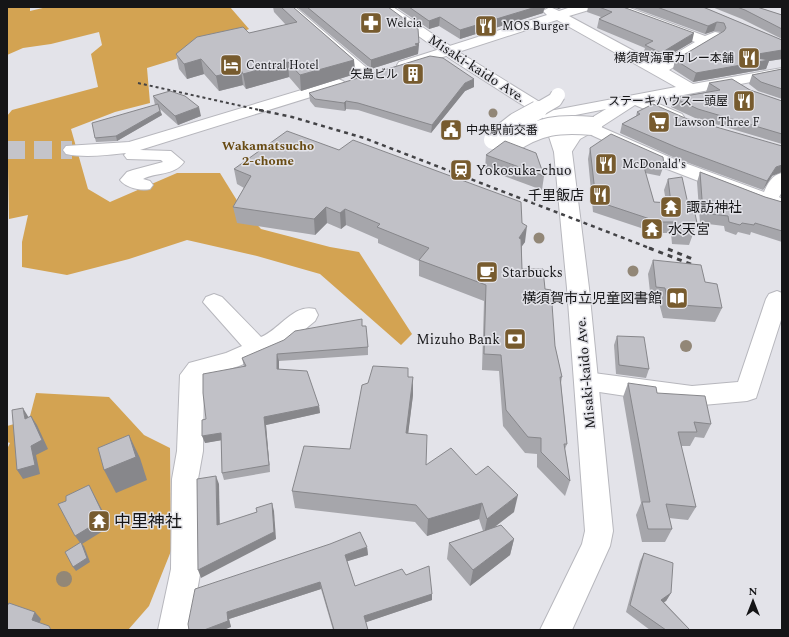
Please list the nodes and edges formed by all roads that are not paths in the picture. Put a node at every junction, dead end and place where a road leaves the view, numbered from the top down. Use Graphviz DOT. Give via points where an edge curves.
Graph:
graph roads {
  1 [pos="287,7"];
  2 [pos="384,7"];
  3 [pos="542,7"];
  4 [pos="584,7"];
  5 [pos="615,7"];
  6 [pos="557,15"];
  7 [pos="724,30"];
  8 [pos="706,41"];
  9 [pos="449,51"];
  10 [pos="659,70"];
  11 [pos="782,72"];
  12 [pos="380,73"];
  13 [pos="731,81"];
  14 [pos="691,89"];
  15 [pos="748,93"];
  16 [pos="635,98"];
  17 [pos="551,109"];
  18 [pos="524,118"];
  19 [pos="691,123"];
  20 [pos="596,127"];
  21 [pos="494,140"];
  22 [pos="510,145"];
  23 [pos="72,150"];
  24 [pos="104,150"];
  25 [pos="563,152"];
  26 [pos="782,178"];
  27 [pos="144,185"];
  28 [pos="775,203"];
  29 [pos="776,299"];
  30 [pos="214,302"];
  31 [pos="307,315"];
  32 [pos="258,348"];
  33 [pos="586,381"];
  34 [pos="174,630"];
  35 [pos="556,630"];
  1 -- 12 [label="street"];
  2 -- 9 [label="street, Misaki-kaido Ave."];
  3 -- 6 [label="street"];
  4 -- 6 [label="street"];
  5 -- 8 [label="street"];
  6 -- 9 [label="street"];
  6 -- 10 [label="street"];
  7 -- 8 [label="street"];
  8 -- 10 [label="street"];
  9 -- 12 [label="street"];
  9 -- 17 [label="street, Misaki-kaido Ave."];
  10 -- 14 [label="street"];
  11 -- 13 [label="street"];
  12 -- 24 [label="street" via="154,141"];
  13 -- 14 [label="street"];
  13 -- 15 [label="street"];
  14 -- 16 [label="street"];
  16 -- 17 [label="street"];
  16 -- 19 [label="street" via="652,108"];
  16 -- 20 [label="street"];
  17 -- 18 [label="street"];
  17 -- 18 [label="street, bridge"];
  17 -- 20 [label="street"];
  17 -- 20 [label="street, bridge" via="570,124"];
  17 -- 22 [label="street, bridge"];
  17 -- 25 [label="street, Misaki-kaido Ave."];
  18 -- 21 [label="street, bridge"];
  20 -- 25 [label="street" via="574,136"];
  20 -- 28 [label="street" via="668,163"];
  23 -- 24 [label="street"];
  24 -- 27 [label="street" via="127,155 166,155 175,162 168,168 134,175 129,180"];
  25 -- 33 [label="street, Misaki-kaido Ave."];
  26 -- 28 [label="street" via="778,182"];
  29 -- 33 [label="street" via="747,391 692,396"];
  30 -- 32 [label="street"];
  31 -- 32 [label="street" via="277,340"];
  32 -- 34 [label="street" via="231,360 197,369 192,375 190,451 185,479 186,569"];
  33 -- 35 [label="street, Misaki-kaido Ave." via="599,531 596,546"];
}
